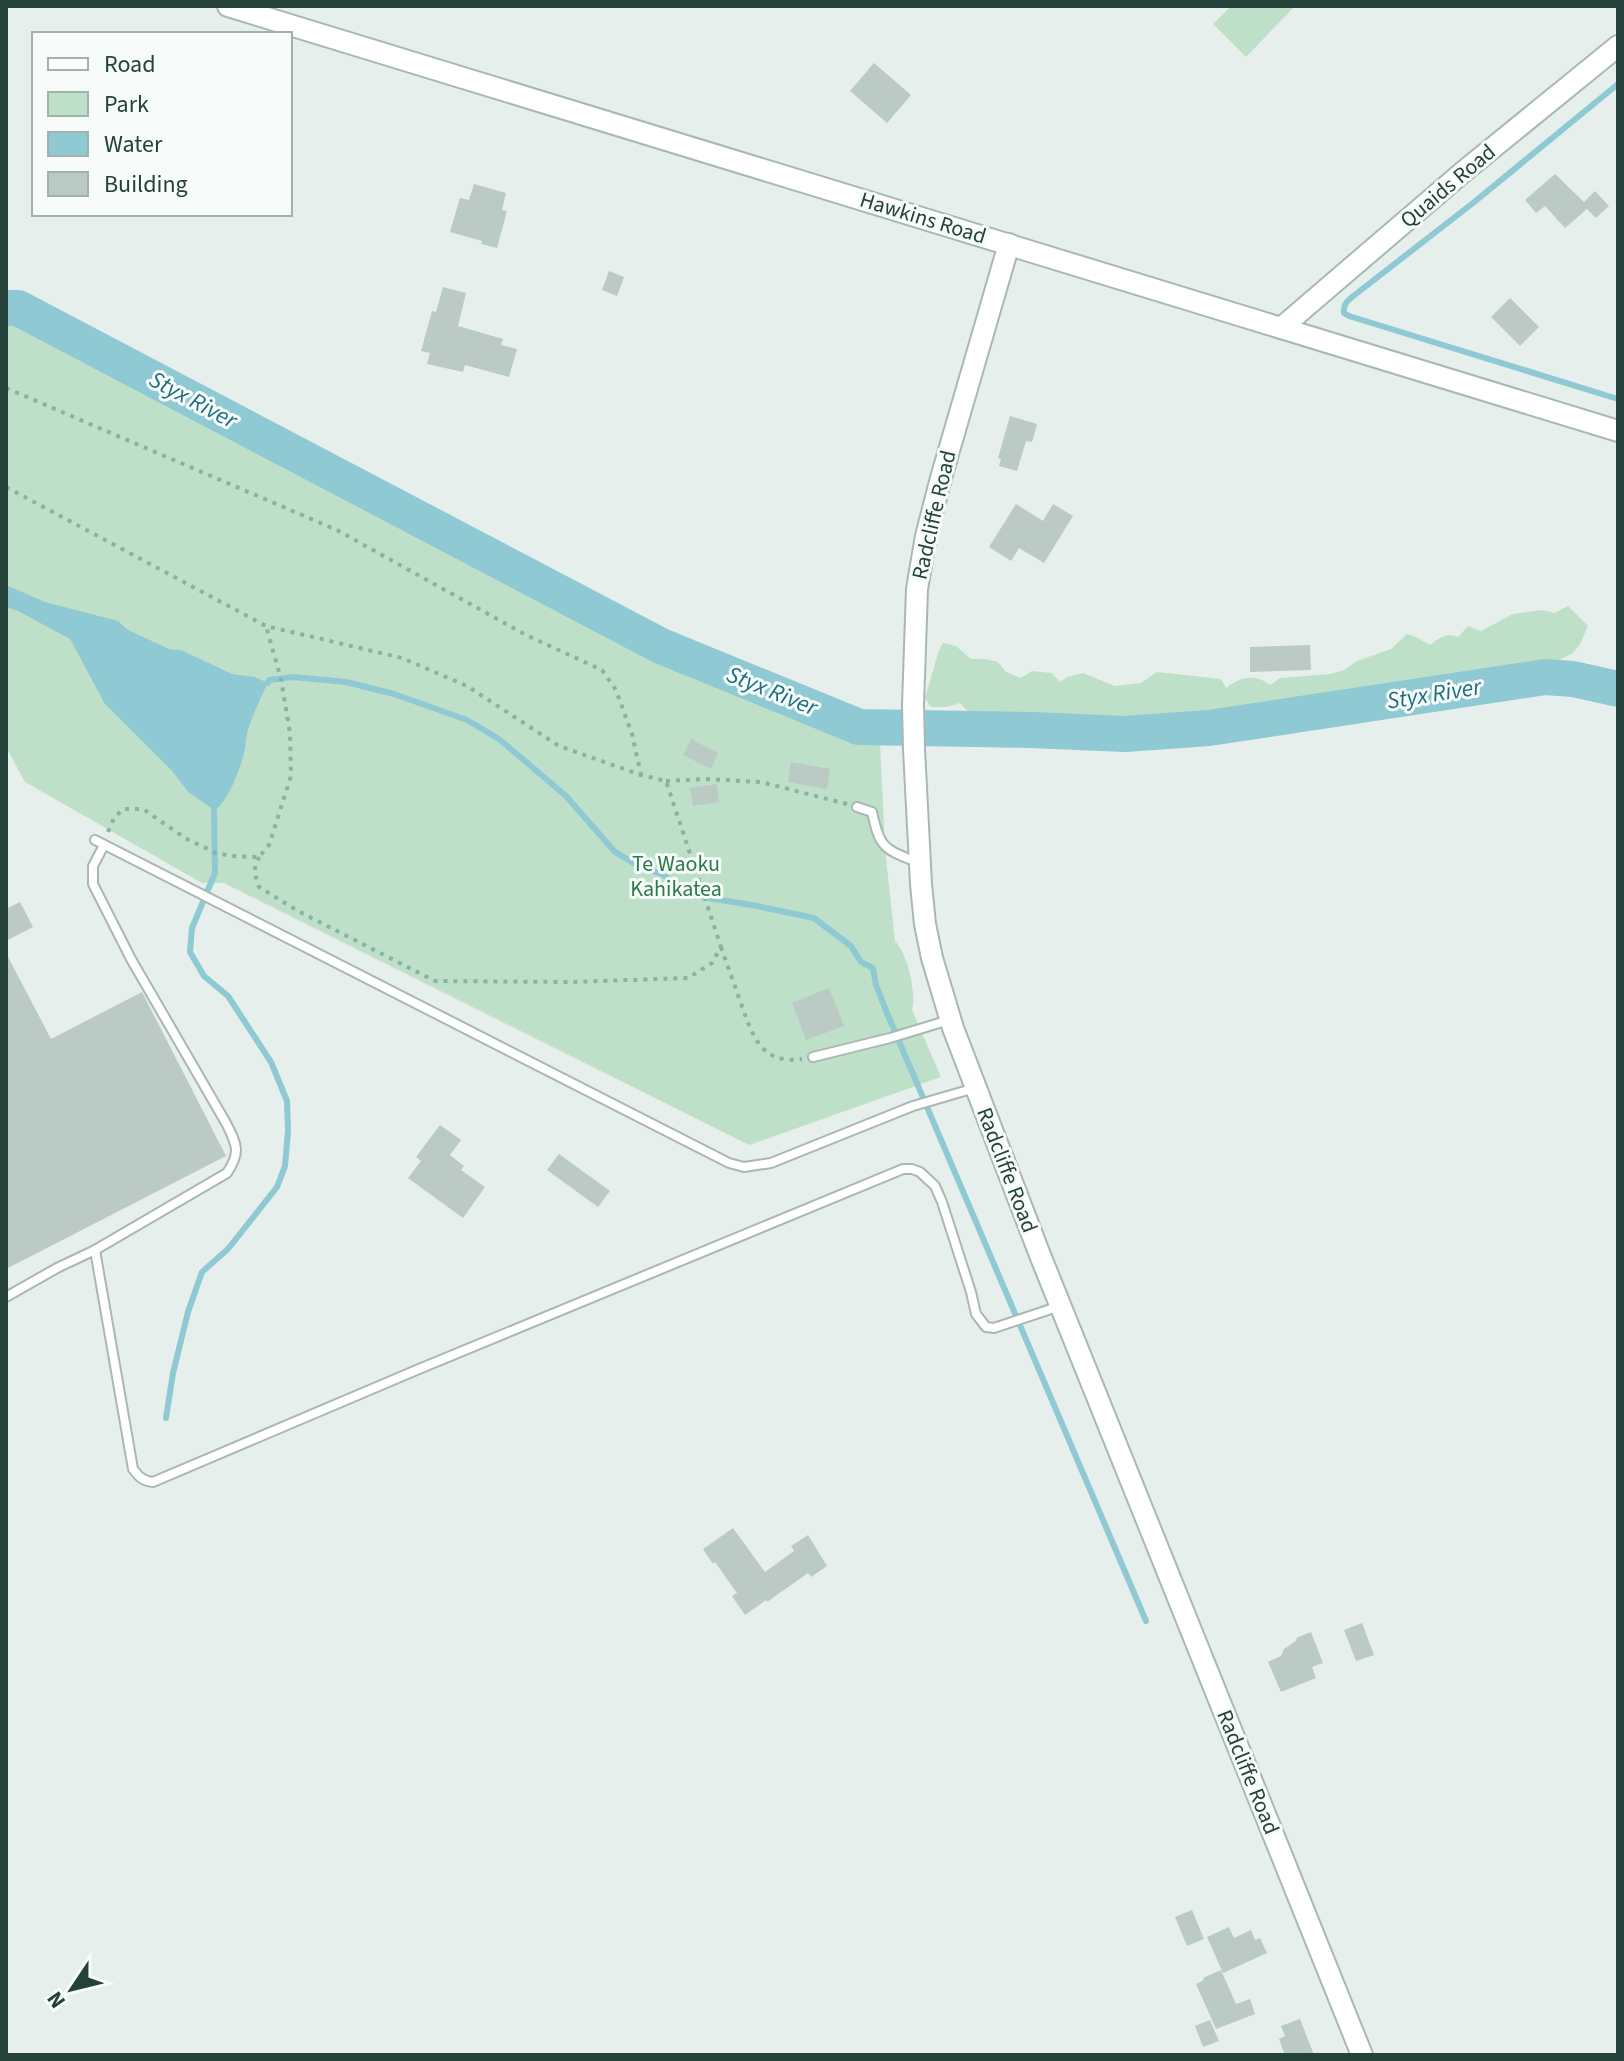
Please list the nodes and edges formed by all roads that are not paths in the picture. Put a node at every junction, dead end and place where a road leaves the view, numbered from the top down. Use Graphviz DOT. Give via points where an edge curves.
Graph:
graph roads {
  1 [pos="228,6"];
  2 [pos="1618,46"];
  3 [pos="1009,244"];
  4 [pos="1281,328"];
  5 [pos="1618,431"];
  6 [pos="857,807"];
  7 [pos="919,864"];
  8 [pos="950,1020"];
  9 [pos="813,1057"];
  10 [pos="976,1088"];
  11 [pos="95,1250"];
  12 [pos="6,1297"];
  13 [pos="1061,1306"];
  14 [pos="1362,2055"];
  1 -- 3 [label="street, Hawkins Road"];
  2 -- 4 [label="street, Quaids Road"];
  3 -- 4 [label="street, Hawkins Road"];
  3 -- 7 [label="street, Radcliffe Road" via="926,536 917,589 913,705"];
  4 -- 5 [label="street, Hawkins Road"];
  6 -- 7 [label="lane" via="872,812 888,850"];
  7 -- 8 [label="street, Radcliffe Road" via="925,924"];
  8 -- 9 [label="lane"];
  8 -- 10 [label="street, Radcliffe Road"];
  10 -- 11 [label="lane" via="913,1106 771,1163 729,1163 100,842 93,884 226,1123 236,1143 236,1160 227,1173"];
  10 -- 13 [label="street, Radcliffe Road"];
  11 -- 12 [label="lane"];
  11 -- 13 [label="lane" via="133,1469 153,1482 903,1169 920,1172 935,1186 976,1314 986,1327"];
  13 -- 14 [label="street, Radcliffe Road"];
}
